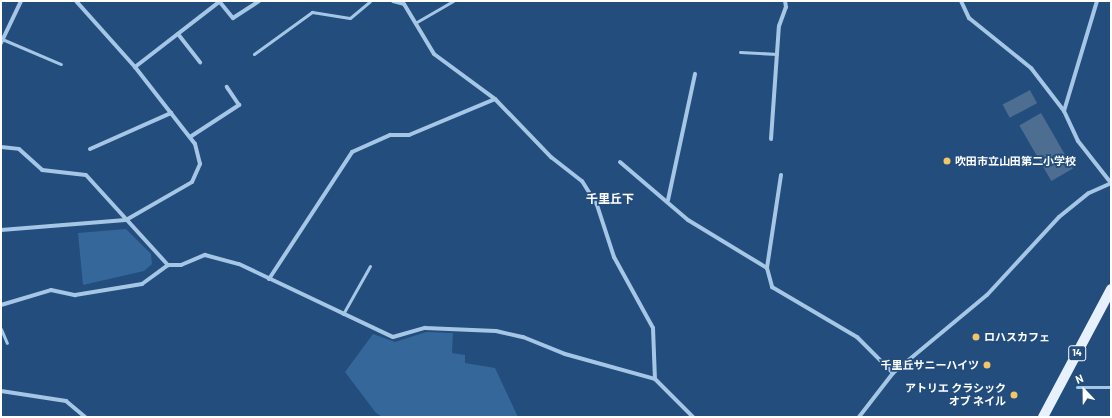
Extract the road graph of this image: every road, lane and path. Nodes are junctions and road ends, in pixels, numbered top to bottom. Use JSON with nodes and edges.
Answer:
{"nodes":[{"id":1,"x":21,"y":1,"type":"edge"},
{"id":2,"x":76,"y":1,"type":"edge"},
{"id":3,"x":259,"y":1,"type":"edge"},
{"id":4,"x":370,"y":1,"type":"edge"},
{"id":5,"x":393,"y":1,"type":"edge"},
{"id":6,"x":452,"y":1,"type":"edge"},
{"id":7,"x":785,"y":1,"type":"edge"},
{"id":8,"x":961,"y":1,"type":"edge"},
{"id":9,"x":1097,"y":1,"type":"edge"},
{"id":10,"x":219,"y":2,"type":"edge"},
{"id":11,"x":415,"y":23,"type":"junction"},
{"id":12,"x":178,"y":34,"type":"junction"},
{"id":13,"x":1,"y":41,"type":"edge"},
{"id":14,"x":740,"y":52,"type":"dead end"},
{"id":15,"x":254,"y":54,"type":"dead end"},
{"id":16,"x":777,"y":54,"type":"junction"},
{"id":17,"x":200,"y":62,"type":"dead end"},
{"id":18,"x":61,"y":64,"type":"dead end"},
{"id":19,"x":135,"y":67,"type":"junction"},
{"id":20,"x":695,"y":74,"type":"dead end"},
{"id":21,"x":227,"y":87,"type":"dead end"},
{"id":22,"x":495,"y":99,"type":"junction"},
{"id":23,"x":1064,"y":111,"type":"junction"},
{"id":24,"x":171,"y":113,"type":"junction"},
{"id":25,"x":190,"y":137,"type":"junction"},
{"id":26,"x":771,"y":139,"type":"dead end"},
{"id":27,"x":1,"y":147,"type":"edge"},
{"id":28,"x":90,"y":149,"type":"dead end"},
{"id":29,"x":620,"y":162,"type":"dead end"},
{"id":30,"x":781,"y":176,"type":"dead end"},
{"id":31,"x":1111,"y":183,"type":"edge"},
{"id":32,"x":668,"y":200,"type":"junction"},
{"id":33,"x":126,"y":220,"type":"junction"},
{"id":34,"x":1,"y":230,"type":"edge"},
{"id":35,"x":168,"y":265,"type":"junction"},
{"id":36,"x":370,"y":266,"type":"dead end"},
{"id":37,"x":768,"y":268,"type":"junction"},
{"id":38,"x":269,"y":279,"type":"junction"},
{"id":39,"x":1111,"y":289,"type":"edge"},
{"id":40,"x":1,"y":305,"type":"edge"},
{"id":41,"x":343,"y":314,"type":"junction"},
{"id":42,"x":1,"y":329,"type":"edge"},
{"id":43,"x":7,"y":343,"type":"dead end"},
{"id":44,"x":893,"y":373,"type":"junction"},
{"id":45,"x":655,"y":379,"type":"junction"},
{"id":46,"x":1077,"y":387,"type":"dead end"},
{"id":47,"x":1111,"y":387,"type":"edge"},
{"id":48,"x":1,"y":390,"type":"edge"},
{"id":49,"x":85,"y":417,"type":"edge"},
{"id":50,"x":693,"y":417,"type":"edge"},
{"id":51,"x":859,"y":417,"type":"edge"},
{"id":52,"x":1043,"y":417,"type":"edge"}],
"edges":[{"from":1,"to":13,"type":"street"},
{"from":2,"to":19,"type":"street"},
{"from":3,"to":10,"type":"street"},
{"from":4,"to":15,"type":"lane"},
{"from":5,"to":11,"type":"street"},
{"from":6,"to":11,"type":"lane"},
{"from":7,"to":16,"type":"street"},
{"from":8,"to":23,"type":"street"},
{"from":9,"to":23,"type":"street"},
{"from":10,"to":12,"type":"street"},
{"from":11,"to":22,"type":"street"},
{"from":12,"to":17,"type":"street"},
{"from":12,"to":19,"type":"street"},
{"from":13,"to":18,"type":"lane"},
{"from":14,"to":16,"type":"lane"},
{"from":16,"to":26,"type":"street"},
{"from":19,"to":24,"type":"street"},
{"from":20,"to":32,"type":"street"},
{"from":21,"to":25,"type":"street"},
{"from":22,"to":38,"type":"street"},
{"from":22,"to":45,"type":"street"},
{"from":23,"to":31,"type":"street"},
{"from":24,"to":25,"type":"street"},
{"from":24,"to":28,"type":"street"},
{"from":25,"to":33,"type":"street"},
{"from":27,"to":33,"type":"street"},
{"from":29,"to":32,"type":"street"},
{"from":30,"to":37,"type":"street"},
{"from":31,"to":44,"type":"street"},
{"from":32,"to":37,"type":"street"},
{"from":33,"to":34,"type":"street"},
{"from":33,"to":35,"type":"street"},
{"from":35,"to":38,"type":"street"},
{"from":35,"to":40,"type":"street"},
{"from":36,"to":41,"type":"lane"},
{"from":37,"to":44,"type":"street"},
{"from":38,"to":41,"type":"street"},
{"from":39,"to":52,"type":"main road","number":"14"},
{"from":41,"to":45,"type":"street"},
{"from":42,"to":43,"type":"lane"},
{"from":44,"to":51,"type":"street"},
{"from":45,"to":50,"type":"street"},
{"from":46,"to":47,"type":"lane"},
{"from":48,"to":49,"type":"street"}]}
